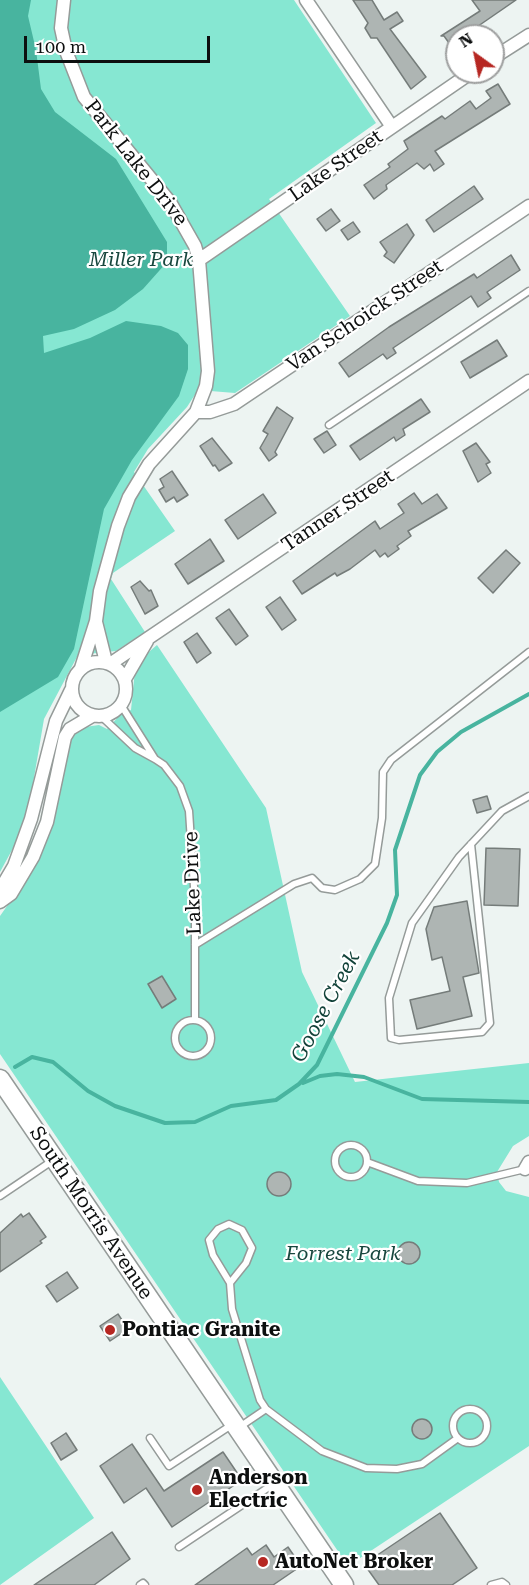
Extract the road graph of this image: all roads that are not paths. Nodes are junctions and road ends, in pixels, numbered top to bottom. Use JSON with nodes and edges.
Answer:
{"nodes":[{"id":1,"x":64,"y":0,"type":"edge"},
{"id":2,"x":306,"y":0,"type":"edge"},
{"id":3,"x":529,"y":35,"type":"edge"},
{"id":4,"x":505,"y":50,"type":"edge"},
{"id":5,"x":455,"y":84,"type":"edge"},
{"id":6,"x":392,"y":127,"type":"junction"},
{"id":7,"x":529,"y":206,"type":"edge"},
{"id":8,"x":200,"y":260,"type":"junction"},
{"id":9,"x":529,"y":291,"type":"edge"},
{"id":10,"x":529,"y":381,"type":"edge"},
{"id":11,"x":196,"y":412,"type":"junction"},
{"id":12,"x":329,"y":425,"type":"dead end"},
{"id":13,"x":96,"y":621,"type":"junction"},
{"id":14,"x":147,"y":641,"type":"junction"},
{"id":15,"x":529,"y":651,"type":"edge"},
{"id":16,"x":108,"y":663,"type":"junction"},
{"id":17,"x":81,"y":668,"type":"junction"},
{"id":18,"x":125,"y":680,"type":"junction"},
{"id":19,"x":71,"y":690,"type":"junction"},
{"id":20,"x":121,"y":705,"type":"junction"},
{"id":21,"x":97,"y":716,"type":"junction"},
{"id":22,"x":155,"y":759,"type":"junction"},
{"id":23,"x":529,"y":796,"type":"edge"},
{"id":24,"x":471,"y":844,"type":"junction"},
{"id":25,"x":0,"y":890,"type":"edge"},
{"id":26,"x":0,"y":902,"type":"edge"},
{"id":27,"x":195,"y":945,"type":"junction"},
{"id":28,"x":195,"y":1020,"type":"junction"},
{"id":29,"x":0,"y":1079,"type":"edge"},
{"id":30,"x":55,"y":1159,"type":"junction"},
{"id":31,"x":367,"y":1162,"type":"junction"},
{"id":32,"x":527,"y":1166,"type":"edge"},
{"id":33,"x":0,"y":1197,"type":"edge"},
{"id":34,"x":230,"y":1283,"type":"junction"},
{"id":35,"x":266,"y":1409,"type":"junction"},
{"id":36,"x":236,"y":1426,"type":"junction"},
{"id":37,"x":150,"y":1438,"type":"dead end"},
{"id":38,"x":458,"y":1438,"type":"junction"},
{"id":39,"x":275,"y":1483,"type":"junction"},
{"id":40,"x":179,"y":1547,"type":"dead end"},
{"id":41,"x":140,"y":1585,"type":"edge"},
{"id":42,"x":145,"y":1585,"type":"edge"},
{"id":43,"x":344,"y":1585,"type":"edge"},
{"id":44,"x":491,"y":1585,"type":"edge"},
{"id":45,"x":506,"y":1585,"type":"edge"}],
"edges":[{"from":1,"to":8,"type":"street","name":"Park Lake Drive"},
{"from":2,"to":6,"type":"street"},
{"from":3,"to":4,"type":"street"},
{"from":5,"to":6,"type":"street","name":"Lake Street"},
{"from":6,"to":8,"type":"street","name":"Lake Street"},
{"from":7,"to":11,"type":"street","name":"Van Schoick Street"},
{"from":8,"to":11,"type":"street","name":"Park Lake Drive"},
{"from":9,"to":12,"type":"lane"},
{"from":10,"to":14,"type":"street","name":"Tanner Street"},
{"from":11,"to":13,"type":"street","name":"Park Lake Drive"},
{"from":13,"to":16,"type":"street","name":"Park Lake Drive"},
{"from":13,"to":17,"type":"street","name":"Park Lake Drive"},
{"from":14,"to":16,"type":"street","name":"Tanner Street"},
{"from":14,"to":18,"type":"street","name":"Tanner Street"},
{"from":15,"to":27,"type":"lane"},
{"from":16,"to":17,"type":"street"},
{"from":16,"to":18,"type":"street"},
{"from":17,"to":19,"type":"street"},
{"from":18,"to":20,"type":"street"},
{"from":19,"to":21,"type":"street"},
{"from":19,"to":25,"type":"street"},
{"from":20,"to":21,"type":"street"},
{"from":20,"to":22,"type":"lane","name":"Lake Drive"},
{"from":21,"to":22,"type":"lane","name":"Lake Drive"},
{"from":21,"to":26,"type":"street"},
{"from":22,"to":27,"type":"lane","name":"Lake Drive"},
{"from":23,"to":24,"type":"lane"},
{"from":24,"to":24,"type":"lane"},
{"from":27,"to":28,"type":"lane","name":"Lake Drive"},
{"from":28,"to":28,"type":"lane"},
{"from":29,"to":30,"type":"main road","name":"South Morris Avenue"},
{"from":30,"to":33,"type":"lane"},
{"from":30,"to":36,"type":"main road","name":"South Morris Avenue"},
{"from":31,"to":31,"type":"lane"},
{"from":31,"to":32,"type":"lane"},
{"from":34,"to":34,"type":"lane"},
{"from":34,"to":35,"type":"lane"},
{"from":35,"to":36,"type":"lane"},
{"from":35,"to":38,"type":"lane"},
{"from":36,"to":37,"type":"lane"},
{"from":36,"to":39,"type":"main road","name":"South Morris Avenue"},
{"from":38,"to":38,"type":"lane"},
{"from":39,"to":40,"type":"lane"},
{"from":39,"to":43,"type":"main road","name":"South Morris Avenue"},
{"from":41,"to":42,"type":"lane"},
{"from":44,"to":45,"type":"lane"}]}
